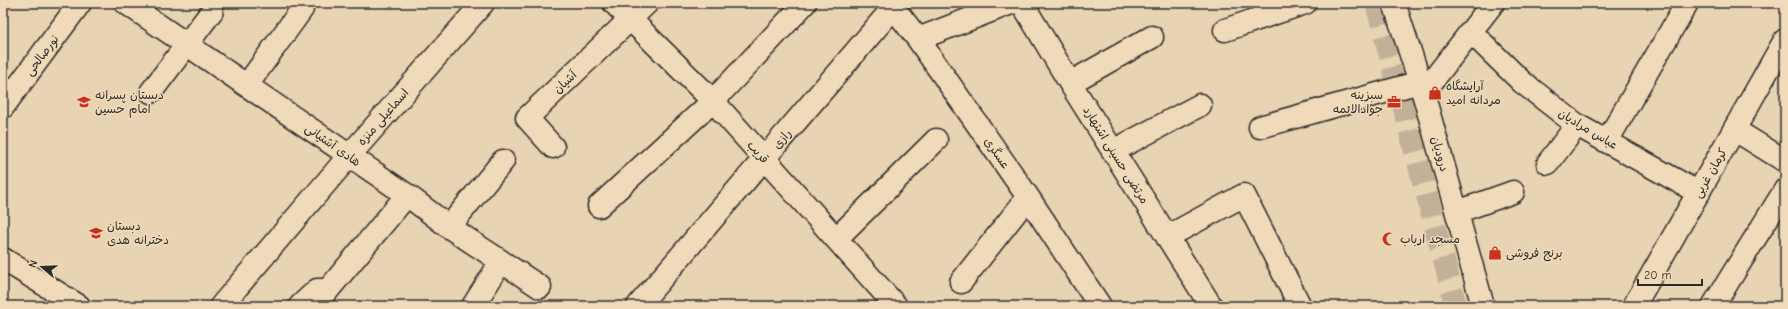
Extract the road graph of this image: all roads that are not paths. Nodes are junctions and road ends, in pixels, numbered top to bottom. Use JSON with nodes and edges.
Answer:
{"nodes":[{"id":1,"x":80,"y":3,"type":"edge"},
{"id":2,"x":126,"y":3,"type":"edge"},
{"id":3,"x":483,"y":3,"type":"edge"},
{"id":4,"x":614,"y":3,"type":"edge"},
{"id":5,"x":648,"y":3,"type":"edge"},
{"id":6,"x":805,"y":3,"type":"edge"},
{"id":7,"x":1011,"y":3,"type":"edge"},
{"id":8,"x":1022,"y":3,"type":"edge"},
{"id":9,"x":1305,"y":3,"type":"edge"},
{"id":10,"x":1394,"y":3,"type":"edge"},
{"id":11,"x":1494,"y":3,"type":"edge"},
{"id":12,"x":1687,"y":3,"type":"edge"},
{"id":13,"x":891,"y":5,"type":"edge"},
{"id":14,"x":302,"y":9,"type":"dead end"},
{"id":15,"x":212,"y":12,"type":"dead end"},
{"id":16,"x":631,"y":20,"type":"junction"},
{"id":17,"x":1225,"y":30,"type":"dead end"},
{"id":18,"x":1471,"y":32,"type":"junction"},
{"id":19,"x":1152,"y":37,"type":"dead end"},
{"id":20,"x":918,"y":39,"type":"junction"},
{"id":21,"x":1785,"y":40,"type":"edge"},
{"id":22,"x":188,"y":44,"type":"junction"},
{"id":23,"x":1070,"y":83,"type":"junction"},
{"id":24,"x":247,"y":85,"type":"junction"},
{"id":25,"x":1422,"y":88,"type":"junction"},
{"id":26,"x":151,"y":92,"type":"dead end"},
{"id":27,"x":713,"y":101,"type":"junction"},
{"id":28,"x":1200,"y":105,"type":"dead end"},
{"id":29,"x":3,"y":107,"type":"edge"},
{"id":30,"x":1578,"y":125,"type":"junction"},
{"id":31,"x":1260,"y":128,"type":"dead end"},
{"id":32,"x":1735,"y":130,"type":"junction"},
{"id":33,"x":936,"y":140,"type":"dead end"},
{"id":34,"x":1607,"y":141,"type":"junction"},
{"id":35,"x":553,"y":147,"type":"dead end"},
{"id":36,"x":1113,"y":151,"type":"junction"},
{"id":37,"x":348,"y":156,"type":"junction"},
{"id":38,"x":764,"y":159,"type":"junction"},
{"id":39,"x":503,"y":161,"type":"dead end"},
{"id":40,"x":1785,"y":161,"type":"edge"},
{"id":41,"x":1548,"y":163,"type":"dead end"},
{"id":42,"x":1785,"y":190,"type":"edge"},
{"id":43,"x":1513,"y":192,"type":"dead end"},
{"id":44,"x":1699,"y":193,"type":"junction"},
{"id":45,"x":407,"y":196,"type":"junction"},
{"id":46,"x":1028,"y":197,"type":"junction"},
{"id":47,"x":599,"y":206,"type":"dead end"},
{"id":48,"x":1457,"y":212,"type":"junction"},
{"id":49,"x":448,"y":227,"type":"junction"},
{"id":50,"x":1167,"y":237,"type":"junction"},
{"id":51,"x":837,"y":238,"type":"junction"},
{"id":52,"x":3,"y":259,"type":"edge"},
{"id":53,"x":501,"y":262,"type":"junction"},
{"id":54,"x":961,"y":282,"type":"dead end"},
{"id":55,"x":540,"y":287,"type":"dead end"},
{"id":56,"x":1716,"y":305,"type":"edge"},
{"id":57,"x":78,"y":306,"type":"edge"},
{"id":58,"x":222,"y":306,"type":"edge"},
{"id":59,"x":300,"y":306,"type":"edge"},
{"id":60,"x":472,"y":306,"type":"edge"},
{"id":61,"x":638,"y":306,"type":"edge"},
{"id":62,"x":896,"y":306,"type":"edge"},
{"id":63,"x":1100,"y":306,"type":"edge"},
{"id":64,"x":1211,"y":306,"type":"edge"},
{"id":65,"x":1300,"y":306,"type":"edge"},
{"id":66,"x":1483,"y":306,"type":"edge"},
{"id":67,"x":1634,"y":306,"type":"edge"}],
"edges":[{"from":1,"to":29,"type":"street","name":"نورصالحی"},
{"from":2,"to":22,"type":"street","name":"هادی آشتیانی"},
{"from":3,"to":37,"type":"street","name":"اسماعیلی منزه"},
{"from":4,"to":16,"type":"street","name":"قریب"},
{"from":5,"to":16,"type":"street"},
{"from":6,"to":27,"type":"street"},
{"from":7,"to":20,"type":"street"},
{"from":8,"to":23,"type":"street","name":"مرتضی حسینی اشتهارد"},
{"from":9,"to":17,"type":"street"},
{"from":10,"to":25,"type":"street","name":"درودیان"},
{"from":11,"to":18,"type":"street"},
{"from":12,"to":34,"type":"street"},
{"from":13,"to":20,"type":"street","name":"عسگری"},
{"from":13,"to":38,"type":"street","name":"رازی"},
{"from":14,"to":24,"type":"street"},
{"from":15,"to":22,"type":"street"},
{"from":16,"to":27,"type":"street","name":"قریب"},
{"from":16,"to":35,"type":"street","name":"آشیان"},
{"from":18,"to":25,"type":"street"},
{"from":18,"to":30,"type":"street","name":"عباس مرادیان"},
{"from":19,"to":23,"type":"street"},
{"from":20,"to":46,"type":"street","name":"عسگری"},
{"from":21,"to":32,"type":"street","name":"کرمان غربی"},
{"from":22,"to":24,"type":"street","name":"هادی آشتیانی"},
{"from":22,"to":26,"type":"street"},
{"from":23,"to":36,"type":"street","name":"مرتضی حسینی اشتهارد"},
{"from":24,"to":37,"type":"street","name":"هادی آشتیانی"},
{"from":25,"to":31,"type":"street"},
{"from":25,"to":48,"type":"street","name":"درودیان"},
{"from":27,"to":38,"type":"street","name":"قریب"},
{"from":27,"to":47,"type":"street"},
{"from":28,"to":36,"type":"street"},
{"from":30,"to":34,"type":"street","name":"عباس مرادیان"},
{"from":30,"to":41,"type":"street"},
{"from":32,"to":40,"type":"street"},
{"from":32,"to":44,"type":"street","name":"کرمان غربی"},
{"from":33,"to":51,"type":"street"},
{"from":34,"to":44,"type":"street","name":"عباس مرادیان"},
{"from":36,"to":50,"type":"street","name":"مرتضی حسینی اشتهارد"},
{"from":37,"to":45,"type":"street","name":"هادی آشتیانی"},
{"from":37,"to":58,"type":"street","name":"اسماعیلی منزه"},
{"from":38,"to":51,"type":"street","name":"قریب"},
{"from":38,"to":61,"type":"street","name":"رازی"},
{"from":39,"to":49,"type":"street"},
{"from":42,"to":56,"type":"street"},
{"from":43,"to":48,"type":"street"},
{"from":44,"to":67,"type":"street","name":"کرمان غربی"},
{"from":45,"to":49,"type":"street","name":"هادی آشتیانی"},
{"from":45,"to":59,"type":"street"},
{"from":46,"to":54,"type":"street"},
{"from":46,"to":63,"type":"street","name":"عسگری"},
{"from":48,"to":66,"type":"street","name":"درودیان"},
{"from":49,"to":53,"type":"street","name":"هادی آشتیانی"},
{"from":50,"to":64,"type":"street","name":"مرتضی حسینی اشتهارد"},
{"from":50,"to":65,"type":"street"},
{"from":51,"to":62,"type":"street","name":"قریب"},
{"from":52,"to":57,"type":"street"},
{"from":53,"to":55,"type":"street","name":"هادی آشتیانی"},
{"from":53,"to":60,"type":"street"}]}
